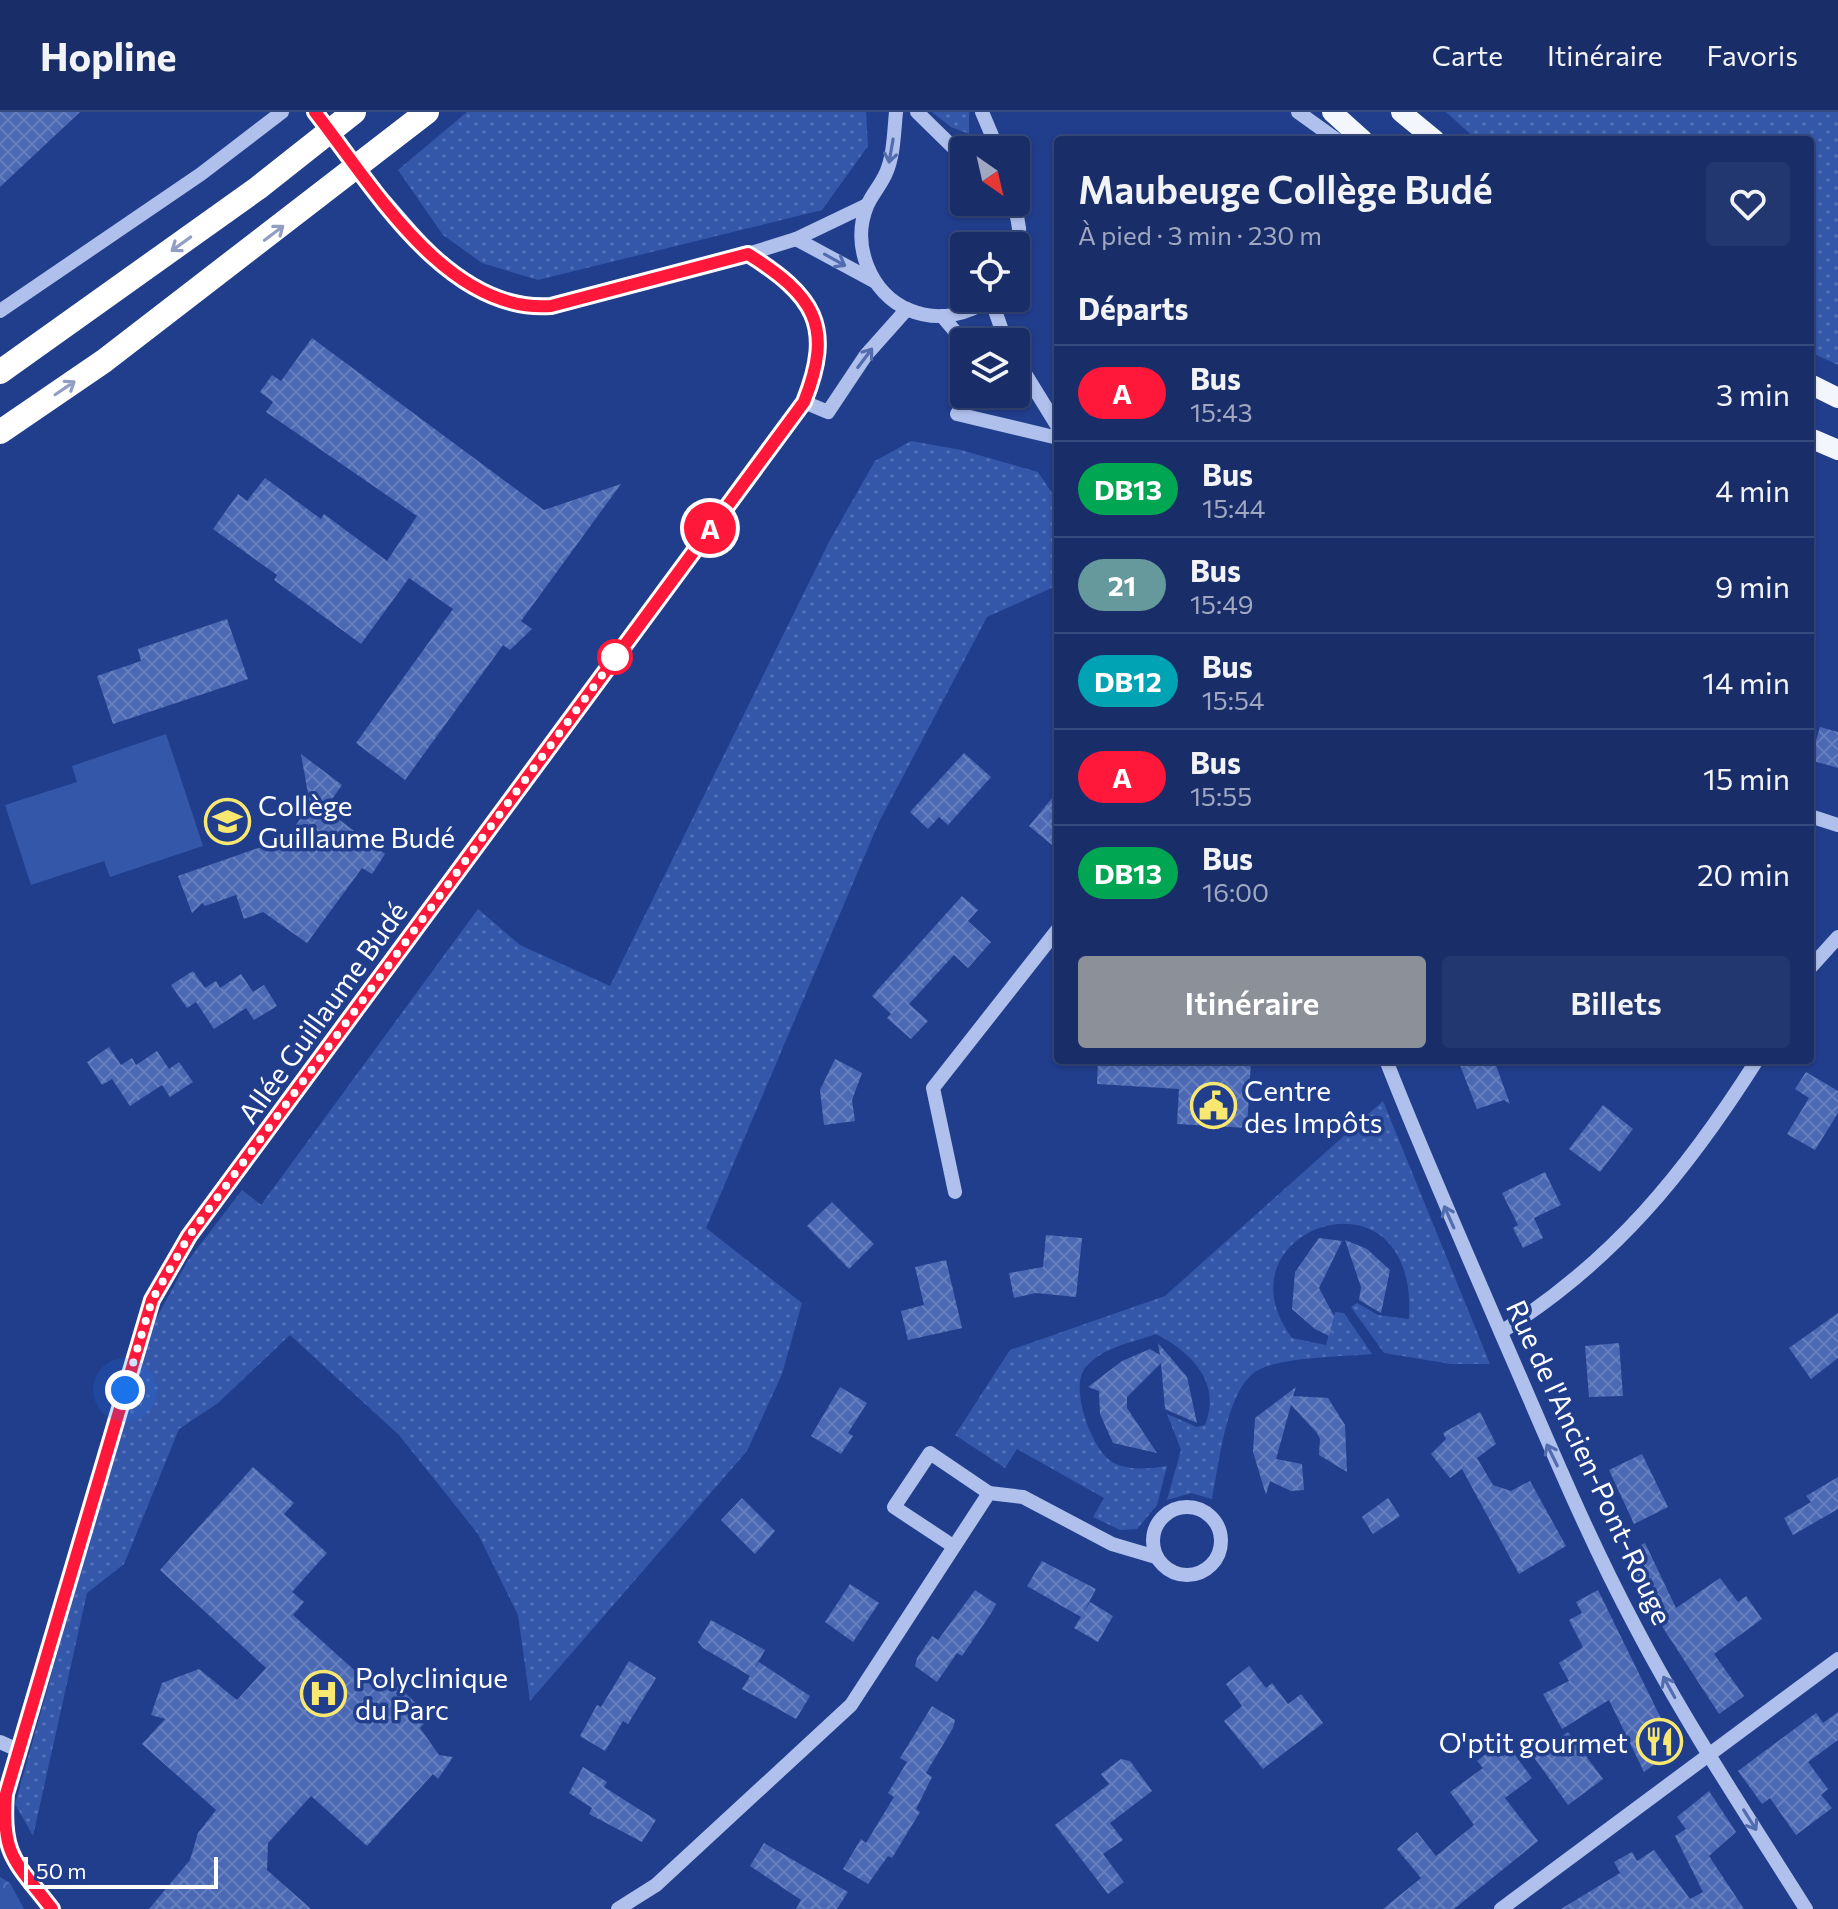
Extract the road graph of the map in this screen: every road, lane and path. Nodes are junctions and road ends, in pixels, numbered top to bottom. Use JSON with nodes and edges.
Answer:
{"nodes":[{"id":1,"x":282,"y":112,"type":"edge"},
{"id":2,"x":354,"y":112,"type":"edge"},
{"id":3,"x":427,"y":112,"type":"edge"},
{"id":4,"x":896,"y":112,"type":"edge"},
{"id":5,"x":917,"y":112,"type":"edge"},
{"id":6,"x":982,"y":112,"type":"edge"},
{"id":7,"x":1298,"y":112,"type":"edge"},
{"id":8,"x":1332,"y":112,"type":"edge"},
{"id":9,"x":1401,"y":112,"type":"edge"},
{"id":10,"x":992,"y":136,"type":"edge"},
{"id":11,"x":1331,"y":136,"type":"edge"},
{"id":12,"x":1359,"y":136,"type":"edge"},
{"id":13,"x":1430,"y":136,"type":"edge"},
{"id":14,"x":950,"y":144,"type":"edge"},
{"id":15,"x":385,"y":201,"type":"tunnel mouth"},
{"id":16,"x":867,"y":205,"type":"junction"},
{"id":17,"x":796,"y":239,"type":"junction"},
{"id":18,"x":748,"y":254,"type":"junction"},
{"id":19,"x":874,"y":281,"type":"junction"},
{"id":20,"x":907,"y":309,"type":"junction"},
{"id":21,"x":0,"y":311,"type":"edge"},
{"id":22,"x":963,"y":312,"type":"edge"},
{"id":23,"x":942,"y":316,"type":"junction"},
{"id":24,"x":952,"y":328,"type":"edge"},
{"id":25,"x":0,"y":372,"type":"edge"},
{"id":26,"x":1030,"y":382,"type":"edge"},
{"id":27,"x":1814,"y":386,"type":"edge"},
{"id":28,"x":1838,"y":398,"type":"edge"},
{"id":29,"x":804,"y":402,"type":"junction"},
{"id":30,"x":961,"y":408,"type":"edge"},
{"id":31,"x":1054,"y":421,"type":"edge"},
{"id":32,"x":0,"y":432,"type":"edge"},
{"id":33,"x":1054,"y":437,"type":"edge"},
{"id":34,"x":1814,"y":440,"type":"edge"},
{"id":35,"x":1838,"y":450,"type":"edge"},
{"id":36,"x":1814,"y":817,"type":"edge"},
{"id":37,"x":1838,"y":825,"type":"edge"},
{"id":38,"x":1054,"y":934,"type":"edge"},
{"id":39,"x":1838,"y":937,"type":"edge"},
{"id":40,"x":1814,"y":964,"type":"edge"},
{"id":41,"x":1388,"y":1064,"type":"edge"},
{"id":42,"x":1754,"y":1064,"type":"edge"},
{"id":43,"x":955,"y":1192,"type":"dead end"},
{"id":44,"x":1501,"y":1332,"type":"junction"},
{"id":45,"x":989,"y":1493,"type":"junction"},
{"id":46,"x":953,"y":1546,"type":"junction"},
{"id":47,"x":1156,"y":1557,"type":"junction"},
{"id":48,"x":1838,"y":1659,"type":"edge"},
{"id":49,"x":0,"y":1742,"type":"edge"},
{"id":50,"x":18,"y":1750,"type":"junction"},
{"id":51,"x":1710,"y":1754,"type":"junction"},
{"id":52,"x":3,"y":1792,"type":"edge"},
{"id":53,"x":52,"y":1909,"type":"edge"},
{"id":54,"x":618,"y":1909,"type":"edge"},
{"id":55,"x":1501,"y":1909,"type":"edge"},
{"id":56,"x":1806,"y":1909,"type":"edge"}],
"edges":[{"from":1,"to":21,"type":"street"},
{"from":2,"to":25,"type":"highway","one_way":true},
{"from":32,"to":3,"type":"highway","one_way":true},
{"from":4,"to":16,"type":"street","one_way":true},
{"from":5,"to":14,"type":"street"},
{"from":6,"to":10,"type":"street"},
{"from":7,"to":11,"type":"street"},
{"from":8,"to":12,"type":"main road"},
{"from":9,"to":13,"type":"main road"},
{"from":15,"to":18,"type":"street"},
{"from":16,"to":17,"type":"street"},
{"from":16,"to":19,"type":"street"},
{"from":17,"to":18,"type":"street"},
{"from":17,"to":19,"type":"street","one_way":true},
{"from":18,"to":29,"type":"street","name":"Allée Guillaume Budé"},
{"from":19,"to":20,"type":"street"},
{"from":20,"to":23,"type":"street"},
{"from":29,"to":20,"type":"street","one_way":true},
{"from":22,"to":23,"type":"street"},
{"from":23,"to":24,"type":"street"},
{"from":26,"to":31,"type":"street"},
{"from":27,"to":28,"type":"main road"},
{"from":29,"to":50,"type":"street","name":"Allée Guillaume Budé"},
{"from":30,"to":33,"type":"street"},
{"from":34,"to":35,"type":"main road"},
{"from":36,"to":37,"type":"street"},
{"from":38,"to":43,"type":"street"},
{"from":39,"to":40,"type":"street"},
{"from":44,"to":41,"type":"street","name":"Rue de l'Ancien-Pont-Rouge","one_way":true},
{"from":42,"to":44,"type":"street"},
{"from":51,"to":44,"type":"street","name":"Rue de l'Ancien-Pont-Rouge","one_way":true},
{"from":45,"to":46,"type":"street"},
{"from":45,"to":46,"type":"street"},
{"from":45,"to":47,"type":"street"},
{"from":46,"to":54,"type":"street"},
{"from":47,"to":47,"type":"street"},
{"from":48,"to":51,"type":"street"},
{"from":49,"to":50,"type":"street"},
{"from":50,"to":52,"type":"street","name":"Allée Guillaume Budé"},
{"from":51,"to":55,"type":"street"},
{"from":51,"to":56,"type":"street","name":"Rue de l'Ancien-Pont-Rouge","one_way":true},
{"from":52,"to":53,"type":"street","name":"Allée Guillaume Budé"}]}
